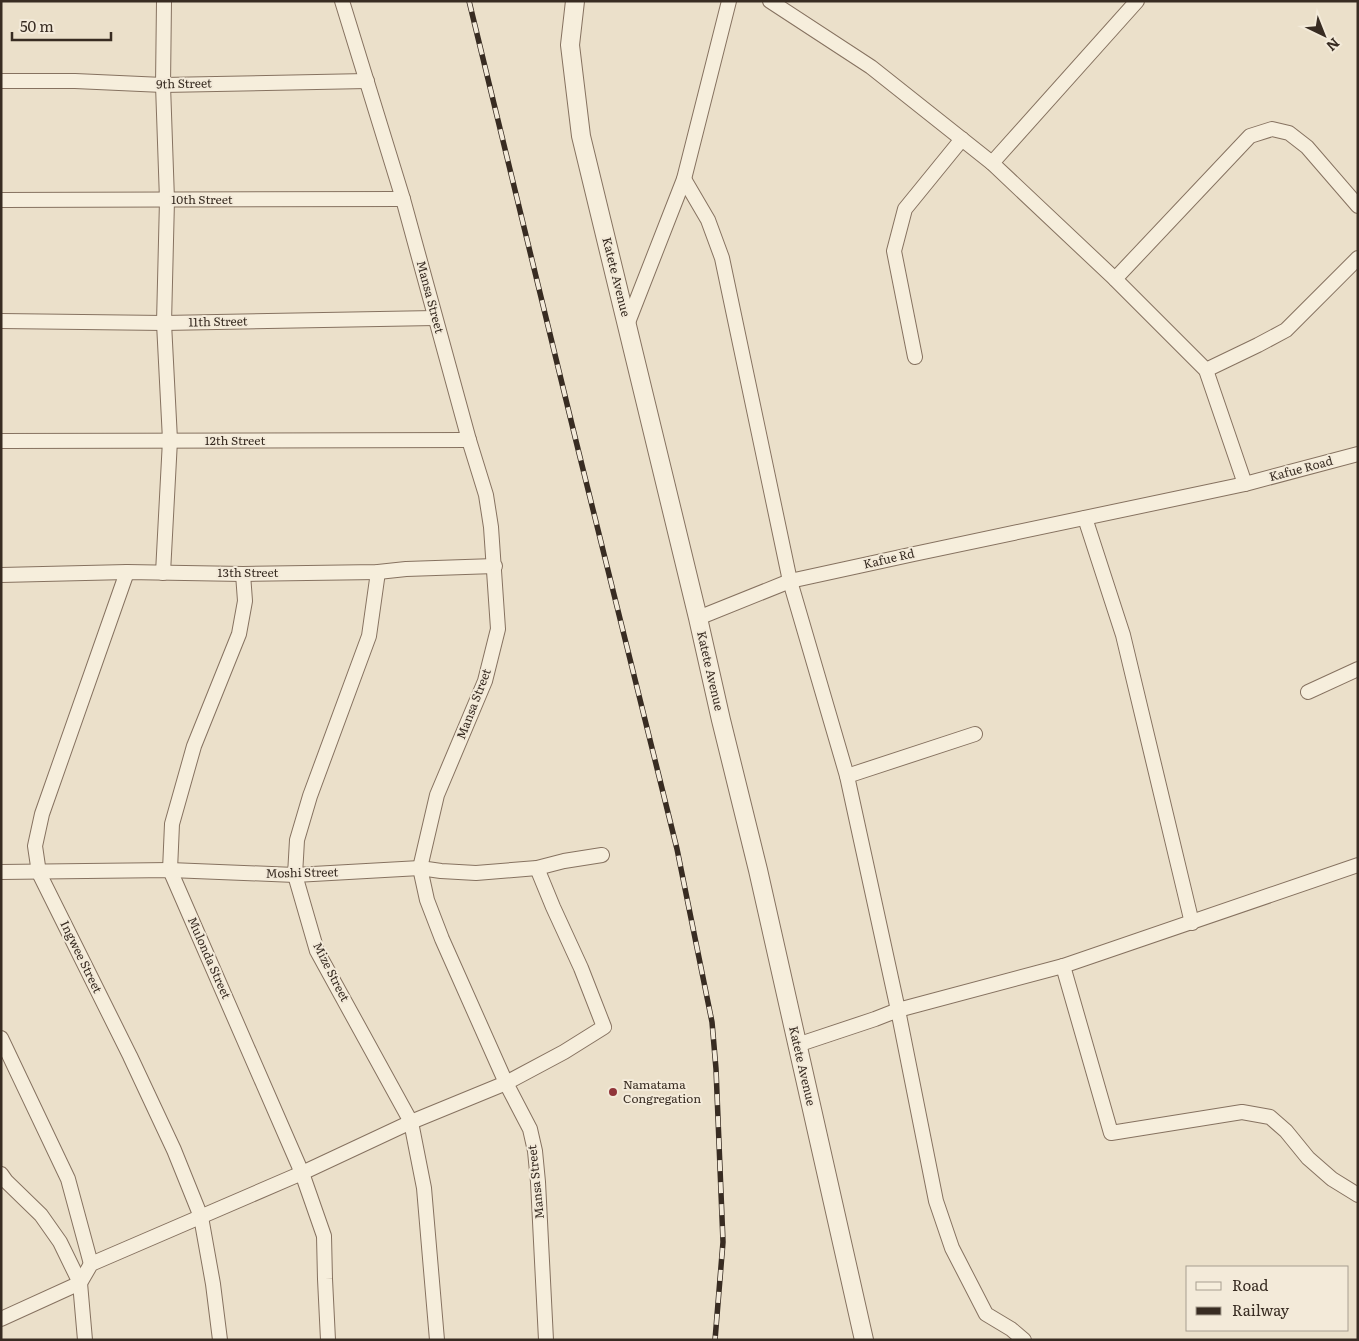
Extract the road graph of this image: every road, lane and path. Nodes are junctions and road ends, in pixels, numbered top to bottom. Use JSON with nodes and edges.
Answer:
{"nodes":[{"id":1,"x":164,"y":1,"type":"edge"},
{"id":2,"x":342,"y":1,"type":"edge"},
{"id":3,"x":575,"y":1,"type":"edge"},
{"id":4,"x":729,"y":1,"type":"edge"},
{"id":5,"x":770,"y":1,"type":"edge"},
{"id":6,"x":1137,"y":1,"type":"edge"},
{"id":7,"x":366,"y":80,"type":"junction"},
{"id":8,"x":1,"y":81,"type":"edge"},
{"id":9,"x":163,"y":86,"type":"junction"},
{"id":10,"x":962,"y":139,"type":"junction"},
{"id":11,"x":992,"y":163,"type":"junction"},
{"id":12,"x":684,"y":179,"type":"junction"},
{"id":13,"x":403,"y":199,"type":"junction"},
{"id":14,"x":1,"y":200,"type":"edge"},
{"id":15,"x":167,"y":200,"type":"junction"},
{"id":16,"x":1358,"y":206,"type":"edge"},
{"id":17,"x":1358,"y":258,"type":"edge"},
{"id":18,"x":1115,"y":279,"type":"junction"},
{"id":19,"x":435,"y":318,"type":"junction"},
{"id":20,"x":1,"y":321,"type":"edge"},
{"id":21,"x":164,"y":323,"type":"junction"},
{"id":22,"x":628,"y":325,"type":"junction"},
{"id":23,"x":915,"y":357,"type":"dead end"},
{"id":24,"x":1206,"y":370,"type":"junction"},
{"id":25,"x":170,"y":440,"type":"junction"},
{"id":26,"x":469,"y":440,"type":"junction"},
{"id":27,"x":1,"y":441,"type":"edge"},
{"id":28,"x":1358,"y":454,"type":"edge"},
{"id":29,"x":1245,"y":484,"type":"junction"},
{"id":30,"x":1085,"y":518,"type":"junction"},
{"id":31,"x":495,"y":566,"type":"junction"},
{"id":32,"x":126,"y":572,"type":"junction"},
{"id":33,"x":378,"y":572,"type":"junction"},
{"id":34,"x":163,"y":573,"type":"junction"},
{"id":35,"x":242,"y":574,"type":"junction"},
{"id":36,"x":1,"y":575,"type":"edge"},
{"id":37,"x":790,"y":581,"type":"junction"},
{"id":38,"x":698,"y":618,"type":"junction"},
{"id":39,"x":1358,"y":669,"type":"edge"},
{"id":40,"x":1308,"y":692,"type":"dead end"},
{"id":41,"x":975,"y":734,"type":"dead end"},
{"id":42,"x":847,"y":776,"type":"junction"},
{"id":43,"x":602,"y":855,"type":"dead end"},
{"id":44,"x":1358,"y":865,"type":"edge"},
{"id":45,"x":420,"y":868,"type":"junction"},
{"id":46,"x":537,"y":868,"type":"junction"},
{"id":47,"x":170,"y":870,"type":"junction"},
{"id":48,"x":1,"y":872,"type":"edge"},
{"id":49,"x":40,"y":873,"type":"junction"},
{"id":50,"x":295,"y":874,"type":"junction"},
{"id":51,"x":1192,"y":923,"type":"junction"},
{"id":52,"x":1063,"y":966,"type":"junction"},
{"id":53,"x":898,"y":1010,"type":"junction"},
{"id":54,"x":1,"y":1038,"type":"edge"},
{"id":55,"x":797,"y":1045,"type":"junction"},
{"id":56,"x":506,"y":1083,"type":"junction"},
{"id":57,"x":411,"y":1122,"type":"junction"},
{"id":58,"x":302,"y":1173,"type":"junction"},
{"id":59,"x":1,"y":1174,"type":"edge"},
{"id":60,"x":1358,"y":1194,"type":"edge"},
{"id":61,"x":202,"y":1217,"type":"junction"},
{"id":62,"x":91,"y":1264,"type":"junction"},
{"id":63,"x":80,"y":1284,"type":"junction"},
{"id":64,"x":1,"y":1319,"type":"edge"},
{"id":65,"x":85,"y":1340,"type":"edge"},
{"id":66,"x":220,"y":1340,"type":"edge"},
{"id":67,"x":328,"y":1340,"type":"edge"},
{"id":68,"x":437,"y":1340,"type":"edge"},
{"id":69,"x":546,"y":1340,"type":"edge"},
{"id":70,"x":864,"y":1340,"type":"edge"},
{"id":71,"x":1024,"y":1340,"type":"edge"}],
"edges":[{"from":1,"to":9,"type":"street"},
{"from":2,"to":7,"type":"street","name":"Mansa Street"},
{"from":3,"to":22,"type":"street","name":"Katete Avenue"},
{"from":4,"to":12,"type":"street"},
{"from":5,"to":10,"type":"street"},
{"from":6,"to":11,"type":"street"},
{"from":7,"to":9,"type":"street","name":"9th Street"},
{"from":7,"to":13,"type":"street","name":"Mansa Street"},
{"from":8,"to":9,"type":"street","name":"9th Street"},
{"from":9,"to":15,"type":"street"},
{"from":10,"to":11,"type":"street"},
{"from":10,"to":23,"type":"street"},
{"from":11,"to":18,"type":"street"},
{"from":12,"to":22,"type":"street"},
{"from":12,"to":37,"type":"street"},
{"from":13,"to":15,"type":"street","name":"10th Street"},
{"from":13,"to":19,"type":"street","name":"Mansa Street"},
{"from":14,"to":15,"type":"street","name":"10th Street"},
{"from":15,"to":21,"type":"street"},
{"from":16,"to":18,"type":"street"},
{"from":17,"to":24,"type":"street"},
{"from":18,"to":24,"type":"street"},
{"from":19,"to":21,"type":"street","name":"11th Street"},
{"from":19,"to":26,"type":"street","name":"Mansa Street"},
{"from":20,"to":21,"type":"street","name":"11th Street"},
{"from":21,"to":25,"type":"street"},
{"from":22,"to":38,"type":"street","name":"Katete Avenue"},
{"from":24,"to":29,"type":"street"},
{"from":25,"to":26,"type":"street","name":"12th Street"},
{"from":25,"to":27,"type":"street","name":"12th Street"},
{"from":25,"to":34,"type":"street"},
{"from":26,"to":31,"type":"street","name":"Mansa Street"},
{"from":28,"to":29,"type":"street","name":"Kafue Road"},
{"from":29,"to":30,"type":"street","name":"Kafue Road"},
{"from":30,"to":37,"type":"street","name":"Kafue Rd"},
{"from":30,"to":51,"type":"street"},
{"from":31,"to":33,"type":"street","name":"13th Street"},
{"from":31,"to":45,"type":"street","name":"Mansa Street"},
{"from":32,"to":34,"type":"street","name":"13th Street"},
{"from":32,"to":36,"type":"street","name":"13th Street"},
{"from":32,"to":49,"type":"street","name":"Ingwee Street"},
{"from":33,"to":35,"type":"street","name":"13th Street"},
{"from":33,"to":50,"type":"street","name":"Mize Street"},
{"from":34,"to":35,"type":"street","name":"13th Street"},
{"from":35,"to":47,"type":"street","name":"Mulonda Street"},
{"from":37,"to":38,"type":"street","name":"Kafue Rd"},
{"from":37,"to":42,"type":"street"},
{"from":38,"to":55,"type":"street","name":"Katete Avenue"},
{"from":39,"to":40,"type":"street"},
{"from":41,"to":42,"type":"street"},
{"from":42,"to":53,"type":"street"},
{"from":43,"to":46,"type":"street","name":"Moshi Street"},
{"from":44,"to":51,"type":"street"},
{"from":45,"to":46,"type":"street","name":"Moshi Street"},
{"from":45,"to":50,"type":"street","name":"Moshi Street"},
{"from":45,"to":56,"type":"street","name":"Mansa Street"},
{"from":46,"to":56,"type":"street"},
{"from":47,"to":49,"type":"street","name":"Moshi Street"},
{"from":47,"to":50,"type":"street","name":"Moshi Street"},
{"from":47,"to":58,"type":"street","name":"Mulonda Street"},
{"from":48,"to":49,"type":"street","name":"Moshi Street"},
{"from":49,"to":61,"type":"street","name":"Ingwee Street"},
{"from":50,"to":57,"type":"street","name":"Mize Street"},
{"from":51,"to":52,"type":"street"},
{"from":52,"to":53,"type":"street"},
{"from":52,"to":60,"type":"street"},
{"from":53,"to":55,"type":"street"},
{"from":53,"to":71,"type":"street"},
{"from":54,"to":62,"type":"street"},
{"from":55,"to":70,"type":"street","name":"Katete Avenue"},
{"from":56,"to":57,"type":"street"},
{"from":56,"to":69,"type":"street","name":"Mansa Street"},
{"from":57,"to":58,"type":"street"},
{"from":57,"to":68,"type":"street","name":"Mize Street"},
{"from":58,"to":61,"type":"street"},
{"from":58,"to":67,"type":"street","name":"Mulonda Street"},
{"from":59,"to":63,"type":"street"},
{"from":61,"to":62,"type":"street"},
{"from":61,"to":66,"type":"street","name":"Ingwee Street"},
{"from":62,"to":63,"type":"street"},
{"from":63,"to":64,"type":"street"},
{"from":63,"to":65,"type":"street"}]}
